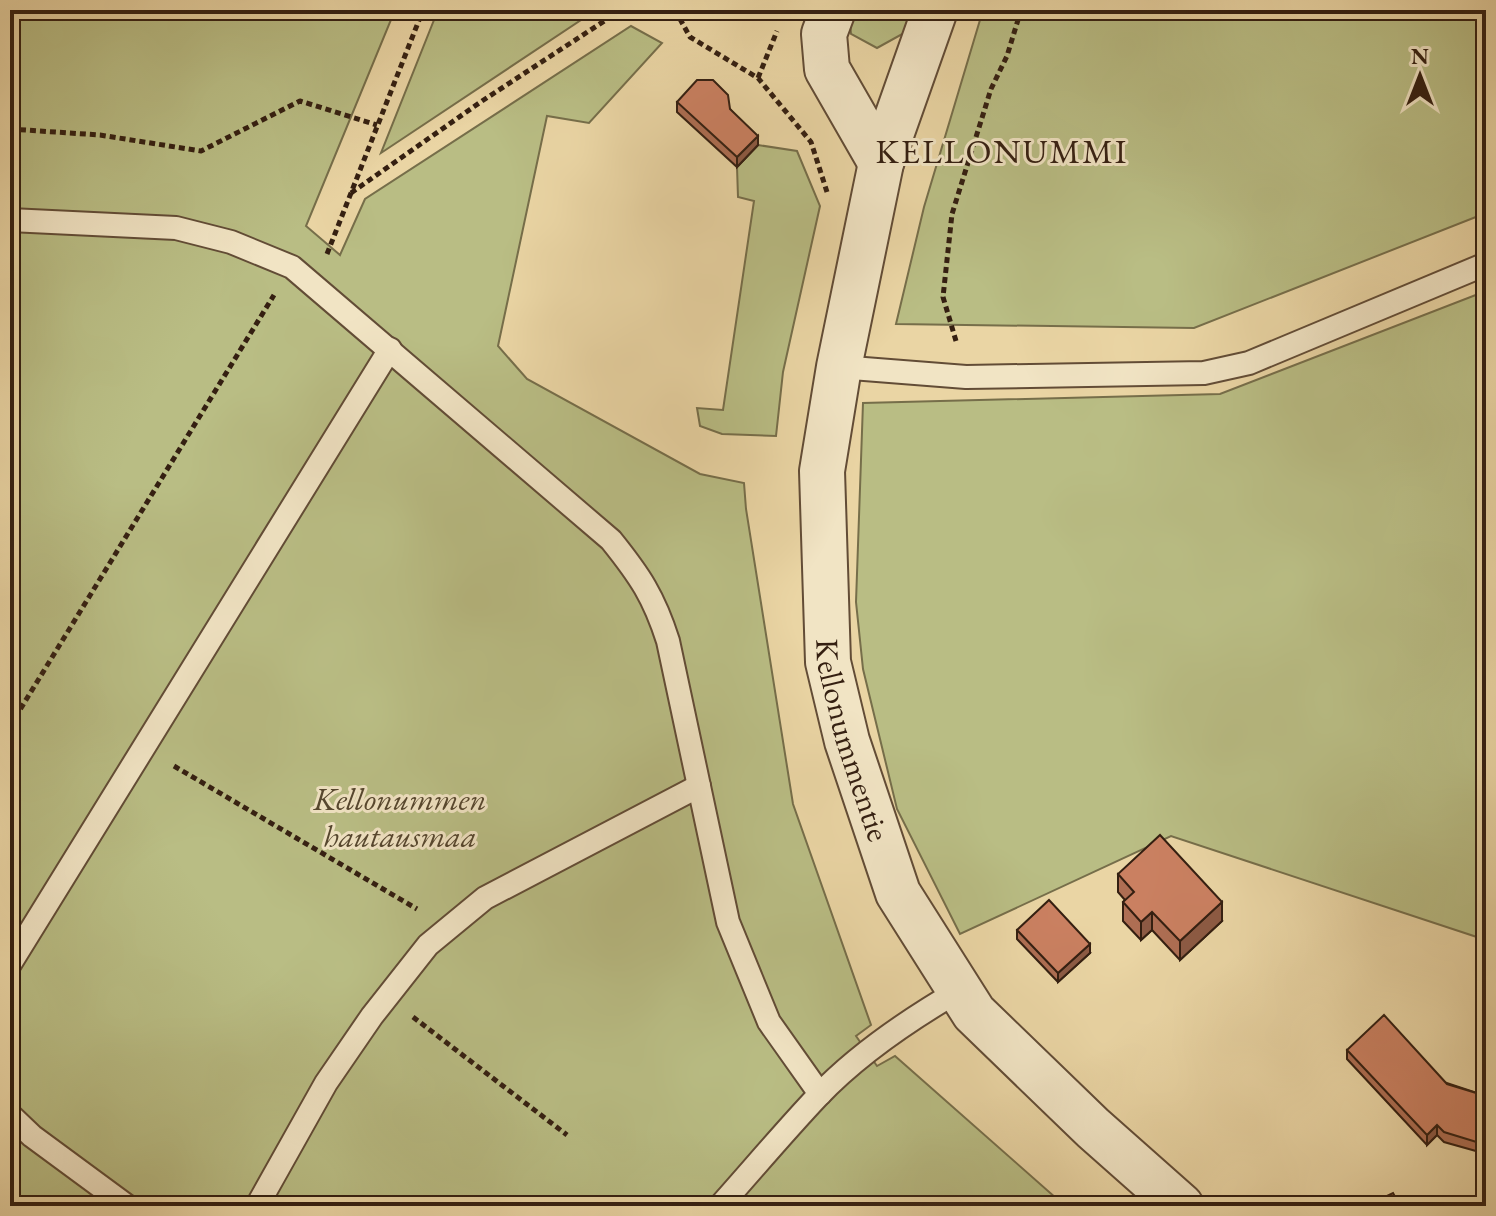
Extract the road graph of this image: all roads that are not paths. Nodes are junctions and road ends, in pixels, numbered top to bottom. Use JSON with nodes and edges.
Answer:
{"nodes":[{"id":1,"x":833,"y":10,"type":"edge"},
{"id":2,"x":935,"y":10,"type":"edge"},
{"id":3,"x":881,"y":163,"type":"junction"},
{"id":4,"x":10,"y":220,"type":"edge"},
{"id":5,"x":1486,"y":264,"type":"edge"},
{"id":6,"x":390,"y":349,"type":"junction"},
{"id":7,"x":839,"y":367,"type":"junction"},
{"id":8,"x":699,"y":786,"type":"junction"},
{"id":9,"x":10,"y":964,"type":"edge"},
{"id":10,"x":960,"y":990,"type":"junction"},
{"id":11,"x":820,"y":1094,"type":"junction"},
{"id":12,"x":10,"y":1115,"type":"edge"},
{"id":13,"x":127,"y":1206,"type":"edge"},
{"id":14,"x":257,"y":1206,"type":"edge"},
{"id":15,"x":720,"y":1206,"type":"edge"},
{"id":16,"x":1181,"y":1206,"type":"edge"}],
"edges":[{"from":1,"to":3,"type":"street"},
{"from":2,"to":3,"type":"street","name":"Kellonummentie"},
{"from":3,"to":7,"type":"street","name":"Kellonummentie"},
{"from":4,"to":6,"type":"lane"},
{"from":5,"to":7,"type":"lane"},
{"from":6,"to":8,"type":"lane"},
{"from":6,"to":9,"type":"lane"},
{"from":7,"to":10,"type":"street","name":"Kellonummentie"},
{"from":8,"to":11,"type":"lane"},
{"from":8,"to":14,"type":"lane"},
{"from":10,"to":11,"type":"lane"},
{"from":10,"to":16,"type":"street","name":"Kellonummentie"},
{"from":11,"to":15,"type":"lane"},
{"from":12,"to":13,"type":"lane"}]}
